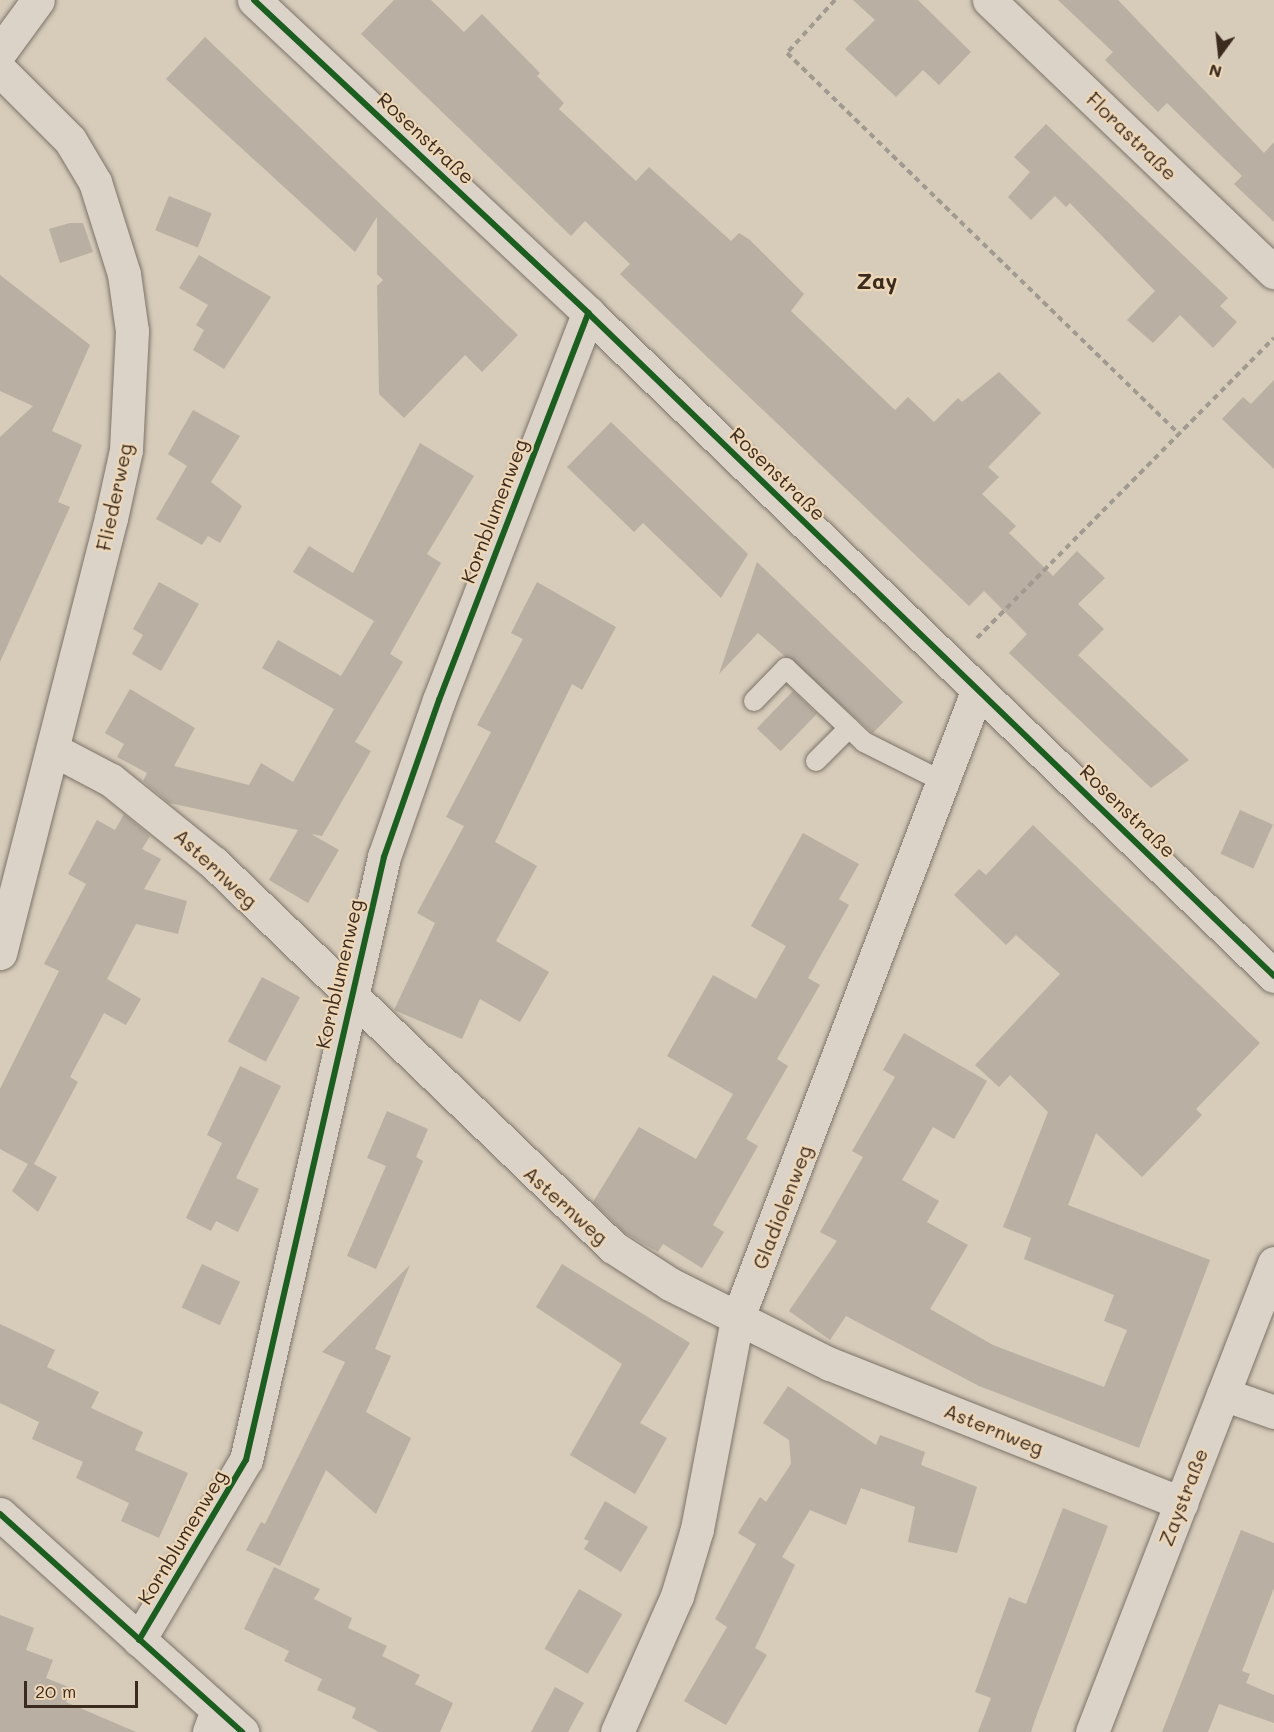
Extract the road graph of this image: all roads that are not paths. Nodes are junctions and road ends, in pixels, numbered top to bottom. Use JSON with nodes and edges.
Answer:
{"nodes":[{"id":1,"x":38,"y":0,"type":"edge"},
{"id":2,"x":254,"y":0,"type":"edge"},
{"id":3,"x":989,"y":0,"type":"edge"},
{"id":4,"x":0,"y":52,"type":"edge"},
{"id":5,"x":0,"y":70,"type":"edge"},
{"id":6,"x":1274,"y":272,"type":"edge"},
{"id":7,"x":588,"y":313,"type":"junction"},
{"id":8,"x":978,"y":689,"type":"junction"},
{"id":9,"x":754,"y":701,"type":"dead end"},
{"id":10,"x":849,"y":728,"type":"junction"},
{"id":11,"x":54,"y":750,"type":"junction"},
{"id":12,"x":816,"y":761,"type":"dead end"},
{"id":13,"x":944,"y":782,"type":"junction"},
{"id":14,"x":0,"y":953,"type":"edge"},
{"id":15,"x":1274,"y":976,"type":"edge"},
{"id":16,"x":349,"y":997,"type":"junction"},
{"id":17,"x":1274,"y":1263,"type":"edge"},
{"id":18,"x":737,"y":1320,"type":"junction"},
{"id":19,"x":1223,"y":1394,"type":"junction"},
{"id":20,"x":1274,"y":1412,"type":"edge"},
{"id":21,"x":1181,"y":1503,"type":"junction"},
{"id":22,"x":0,"y":1514,"type":"edge"},
{"id":23,"x":139,"y":1640,"type":"junction"},
{"id":24,"x":213,"y":1721,"type":"edge"},
{"id":25,"x":242,"y":1732,"type":"edge"},
{"id":26,"x":617,"y":1732,"type":"edge"},
{"id":27,"x":1092,"y":1732,"type":"edge"}],
"edges":[{"from":1,"to":4,"type":"street"},
{"from":2,"to":7,"type":"street","name":"Rosenstraße"},
{"from":3,"to":6,"type":"street","name":"Florastraße"},
{"from":5,"to":11,"type":"street","name":"Fliederweg"},
{"from":7,"to":8,"type":"street","name":"Rosenstraße"},
{"from":7,"to":16,"type":"street","name":"Kornblumenweg"},
{"from":8,"to":13,"type":"street","name":"Gladiolenweg"},
{"from":8,"to":15,"type":"street","name":"Rosenstraße"},
{"from":9,"to":10,"type":"lane"},
{"from":10,"to":12,"type":"lane"},
{"from":10,"to":13,"type":"lane"},
{"from":11,"to":14,"type":"street","name":"Fliederweg"},
{"from":11,"to":16,"type":"street","name":"Asternweg"},
{"from":13,"to":18,"type":"street","name":"Gladiolenweg"},
{"from":16,"to":18,"type":"street","name":"Asternweg"},
{"from":16,"to":23,"type":"street","name":"Kornblumenweg"},
{"from":17,"to":19,"type":"street","name":"Zaystraße"},
{"from":18,"to":21,"type":"street","name":"Asternweg"},
{"from":18,"to":26,"type":"street","name":"Gladiolenweg"},
{"from":19,"to":20,"type":"street"},
{"from":19,"to":21,"type":"street","name":"Zaystraße"},
{"from":21,"to":27,"type":"street","name":"Zaystraße"},
{"from":22,"to":23,"type":"street"},
{"from":23,"to":24,"type":"street"},
{"from":24,"to":25,"type":"street"}]}
